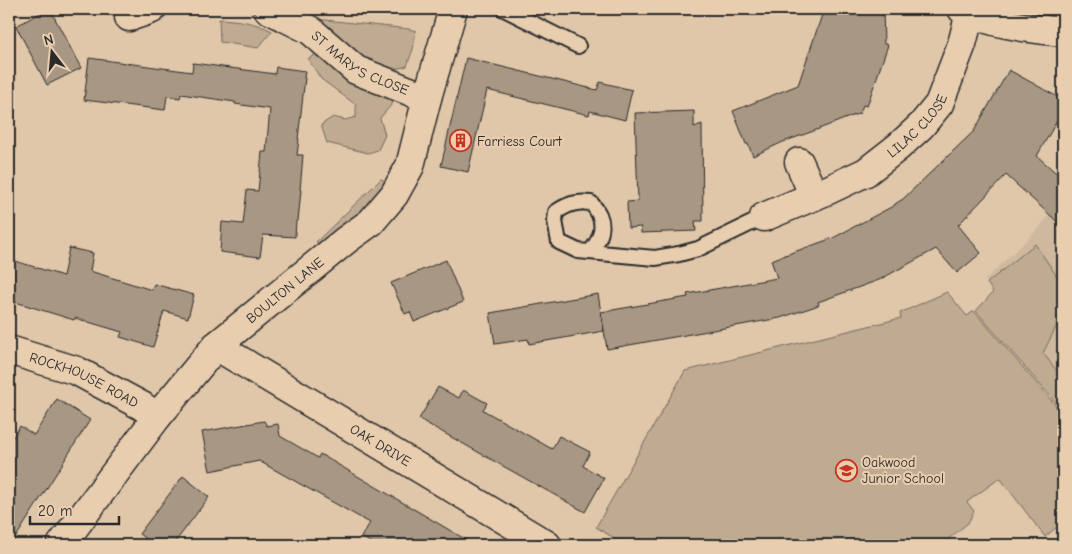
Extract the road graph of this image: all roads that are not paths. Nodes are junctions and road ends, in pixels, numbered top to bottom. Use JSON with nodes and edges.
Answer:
{"nodes":[{"id":1,"x":268,"y":9,"type":"edge"},
{"id":2,"x":453,"y":9,"type":"edge"},
{"id":3,"x":504,"y":9,"type":"edge"},
{"id":4,"x":966,"y":11,"type":"edge"},
{"id":5,"x":1063,"y":32,"type":"edge"},
{"id":6,"x":578,"y":46,"type":"dead end"},
{"id":7,"x":427,"y":98,"type":"junction"},
{"id":8,"x":799,"y":162,"type":"dead end"},
{"id":9,"x":814,"y":196,"type":"junction"},
{"id":10,"x":764,"y":217,"type":"joint"},
{"id":11,"x":591,"y":251,"type":"dead end"},
{"id":12,"x":216,"y":346,"type":"junction"},
{"id":13,"x":9,"y":350,"type":"edge"},
{"id":14,"x":157,"y":417,"type":"junction"},
{"id":15,"x":62,"y":545,"type":"edge"},
{"id":16,"x":547,"y":545,"type":"edge"}],
"edges":[{"from":1,"to":7,"type":"street","name":"ST MARY'S CLOSE"},
{"from":2,"to":7,"type":"street","name":"BOULTON LANE"},
{"from":3,"to":6,"type":"lane"},
{"from":4,"to":5,"type":"street"},
{"from":4,"to":9,"type":"street","name":"LILAC CLOSE"},
{"from":7,"to":12,"type":"street","name":"BOULTON LANE"},
{"from":8,"to":9,"type":"street"},
{"from":9,"to":10,"type":"street","name":"LILAC CLOSE"},
{"from":10,"to":11,"type":"lane"},
{"from":12,"to":14,"type":"street","name":"BOULTON LANE"},
{"from":12,"to":16,"type":"street","name":"OAK DRIVE"},
{"from":13,"to":14,"type":"street","name":"ROCKHOUSE ROAD"},
{"from":14,"to":15,"type":"street","name":"BOULTON LANE"}]}
